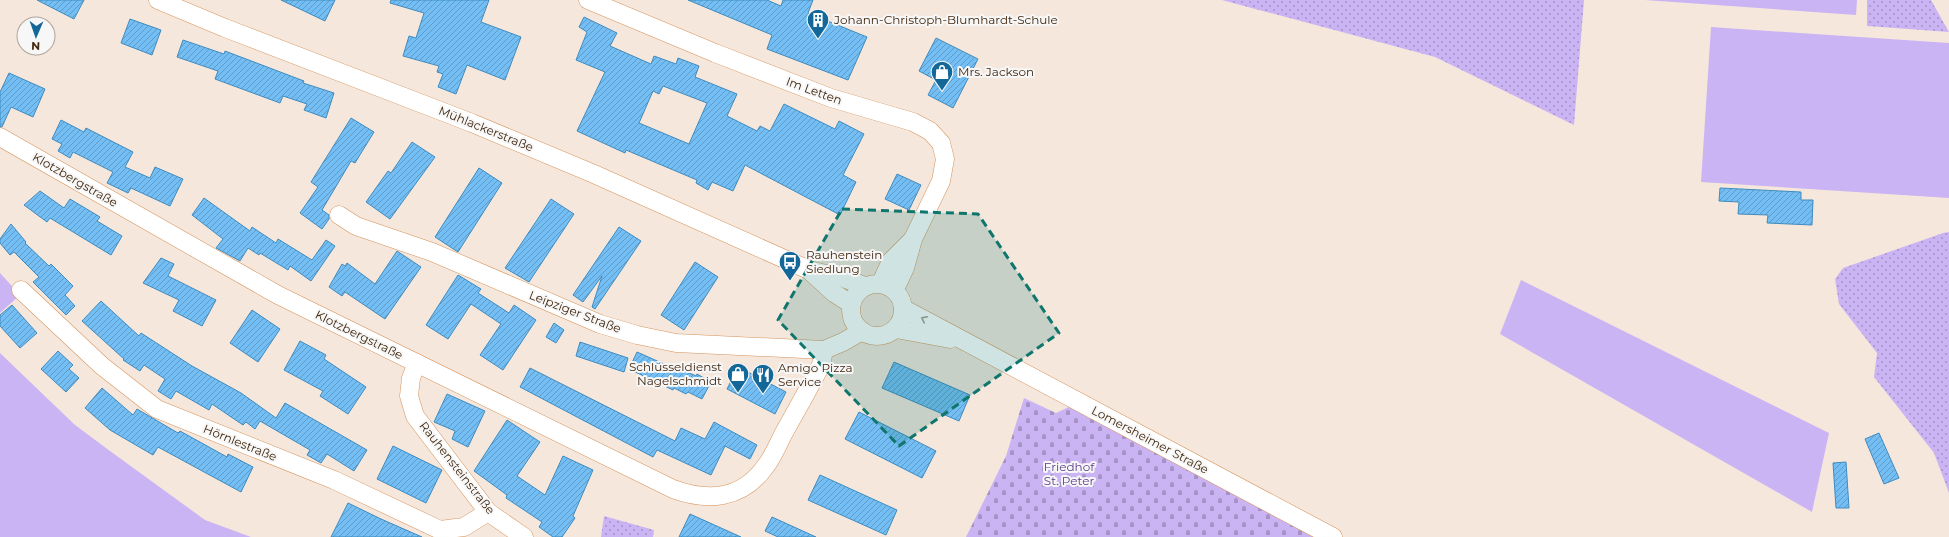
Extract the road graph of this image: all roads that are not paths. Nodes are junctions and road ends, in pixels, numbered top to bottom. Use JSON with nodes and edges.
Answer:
{"nodes":[{"id":1,"x":158,"y":0,"type":"edge"},
{"id":2,"x":588,"y":0,"type":"edge"},
{"id":3,"x":0,"y":137,"type":"edge"},
{"id":4,"x":339,"y":215,"type":"dead end"},
{"id":5,"x":809,"y":270,"type":"junction"},
{"id":6,"x":880,"y":286,"type":"junction"},
{"id":7,"x":21,"y":290,"type":"dead end"},
{"id":8,"x":851,"y":304,"type":"junction"},
{"id":9,"x":904,"y":309,"type":"junction"},
{"id":10,"x":896,"y":329,"type":"junction"},
{"id":11,"x":862,"y":331,"type":"junction"},
{"id":12,"x":967,"y":343,"type":"junction"},
{"id":13,"x":824,"y":350,"type":"junction"},
{"id":14,"x":417,"y":363,"type":"junction"},
{"id":15,"x":488,"y":512,"type":"junction"},
{"id":16,"x":524,"y":537,"type":"edge"},
{"id":17,"x":1333,"y":537,"type":"edge"}],
"edges":[{"from":1,"to":5,"type":"street","name":"Mühlackerstraße"},
{"from":2,"to":6,"type":"street","name":"Im Letten"},
{"from":3,"to":14,"type":"street","name":"Klotzbergstraße"},
{"from":4,"to":13,"type":"street","name":"Leipziger Straße"},
{"from":5,"to":6,"type":"street","name":"Mühlackerstraße"},
{"from":5,"to":8,"type":"street","name":"Mühlackerstraße"},
{"from":6,"to":8,"type":"street"},
{"from":6,"to":9,"type":"street"},
{"from":7,"to":15,"type":"street","name":"Hörnlestraße"},
{"from":8,"to":11,"type":"street"},
{"from":9,"to":10,"type":"street"},
{"from":12,"to":9,"type":"street","name":"Lomersheimer Straße","one_way":true},
{"from":10,"to":11,"type":"street"},
{"from":10,"to":12,"type":"street","name":"Lomersheimer Straße"},
{"from":11,"to":13,"type":"street"},
{"from":12,"to":17,"type":"street","name":"Lomersheimer Straße"},
{"from":13,"to":14,"type":"street","name":"Klotzbergstraße"},
{"from":14,"to":15,"type":"street","name":"Rauhensteinstraße"},
{"from":15,"to":16,"type":"street","name":"Rauhensteinstraße"}]}
